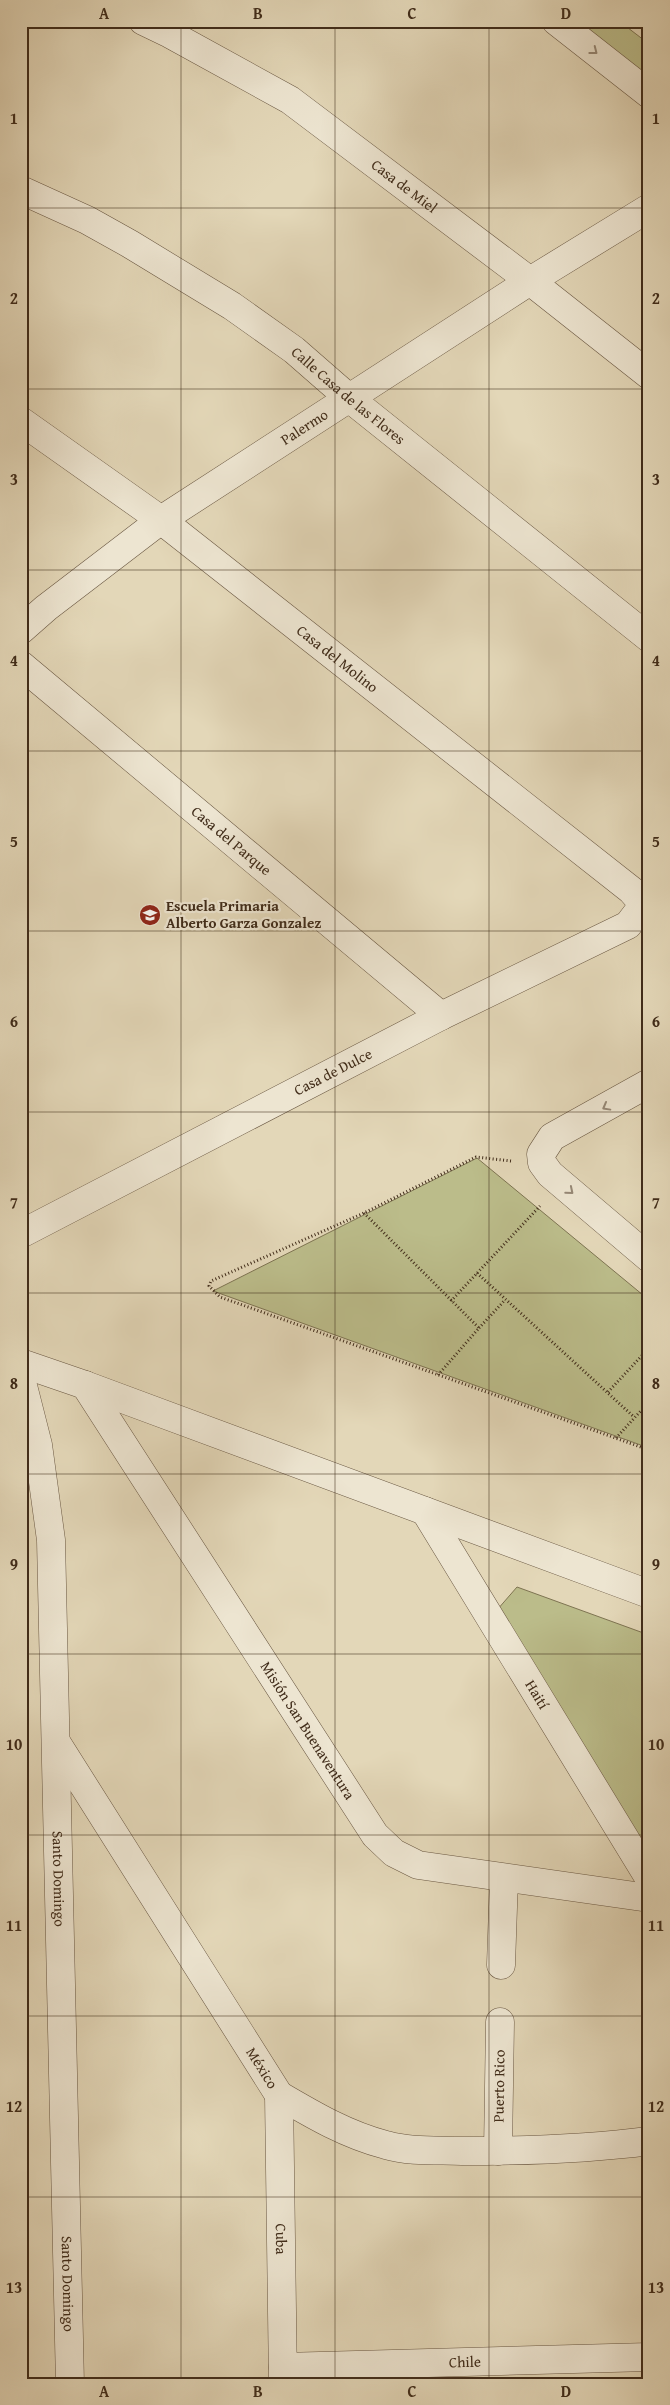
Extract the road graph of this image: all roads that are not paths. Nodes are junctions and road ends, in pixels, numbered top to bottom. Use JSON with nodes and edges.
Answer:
{"nodes":[{"id":1,"x":143,"y":21,"type":"edge"},
{"id":2,"x":556,"y":21,"type":"edge"},
{"id":3,"x":649,"y":94,"type":"edge"},
{"id":4,"x":21,"y":190,"type":"edge"},
{"id":5,"x":649,"y":208,"type":"edge"},
{"id":6,"x":530,"y":281,"type":"junction"},
{"id":7,"x":649,"y":375,"type":"edge"},
{"id":8,"x":349,"y":398,"type":"junction"},
{"id":9,"x":21,"y":422,"type":"edge"},
{"id":10,"x":161,"y":520,"type":"junction"},
{"id":11,"x":21,"y":630,"type":"edge"},
{"id":12,"x":649,"y":638,"type":"edge"},
{"id":13,"x":21,"y":665,"type":"edge"},
{"id":14,"x":641,"y":908,"type":"joint"},
{"id":15,"x":441,"y":1016,"type":"junction"},
{"id":16,"x":649,"y":1083,"type":"edge"},
{"id":17,"x":21,"y":1234,"type":"edge"},
{"id":18,"x":649,"y":1258,"type":"edge"},
{"id":19,"x":21,"y":1363,"type":"edge"},
{"id":20,"x":21,"y":1378,"type":"edge"},
{"id":21,"x":86,"y":1385,"type":"junction"},
{"id":22,"x":425,"y":1511,"type":"junction"},
{"id":23,"x":649,"y":1594,"type":"edge"},
{"id":24,"x":58,"y":1745,"type":"junction"},
{"id":25,"x":504,"y":1878,"type":"junction"},
{"id":26,"x":649,"y":1878,"type":"edge"},
{"id":27,"x":649,"y":1898,"type":"edge"},
{"id":28,"x":502,"y":1965,"type":"dead end"},
{"id":29,"x":500,"y":2022,"type":"dead end"},
{"id":30,"x":279,"y":2095,"type":"junction"},
{"id":31,"x":649,"y":2141,"type":"edge"},
{"id":32,"x":498,"y":2151,"type":"junction"},
{"id":33,"x":649,"y":2357,"type":"edge"},
{"id":34,"x":283,"y":2375,"type":"edge"},
{"id":35,"x":70,"y":2384,"type":"edge"}],
"edges":[{"from":1,"to":6,"type":"street","name":"Casa de Miel"},
{"from":2,"to":3,"type":"street","one_way":true},
{"from":4,"to":8,"type":"street","name":"Calle Casa de las Flores"},
{"from":5,"to":6,"type":"street","name":"Palermo"},
{"from":6,"to":7,"type":"street","name":"Casa de Miel"},
{"from":6,"to":8,"type":"street","name":"Palermo"},
{"from":8,"to":10,"type":"street","name":"Palermo"},
{"from":8,"to":12,"type":"street","name":"Calle Casa de las Flores"},
{"from":9,"to":10,"type":"street","name":"Casa del Molino"},
{"from":10,"to":11,"type":"street","name":"Palermo"},
{"from":10,"to":14,"type":"street","name":"Casa del Molino"},
{"from":13,"to":15,"type":"street","name":"Casa del Parque"},
{"from":14,"to":15,"type":"street","name":"Casa de Dulce"},
{"from":15,"to":17,"type":"street","name":"Casa de Dulce"},
{"from":16,"to":18,"type":"street","one_way":true},
{"from":19,"to":21,"type":"street"},
{"from":20,"to":24,"type":"street","name":"Santo Domingo"},
{"from":21,"to":22,"type":"street"},
{"from":21,"to":25,"type":"street","name":"Misión San Buenaventura"},
{"from":22,"to":23,"type":"street"},
{"from":22,"to":26,"type":"street","name":"Haití"},
{"from":24,"to":30,"type":"street","name":"México"},
{"from":24,"to":35,"type":"street","name":"Santo Domingo"},
{"from":25,"to":27,"type":"street","name":"Misión San Buenaventura"},
{"from":25,"to":28,"type":"street"},
{"from":29,"to":32,"type":"street","name":"Puerto Rico"},
{"from":30,"to":32,"type":"street","name":"México"},
{"from":30,"to":34,"type":"street","name":"Cuba"},
{"from":31,"to":32,"type":"street","name":"México"},
{"from":33,"to":34,"type":"street","name":"Chile"}]}
